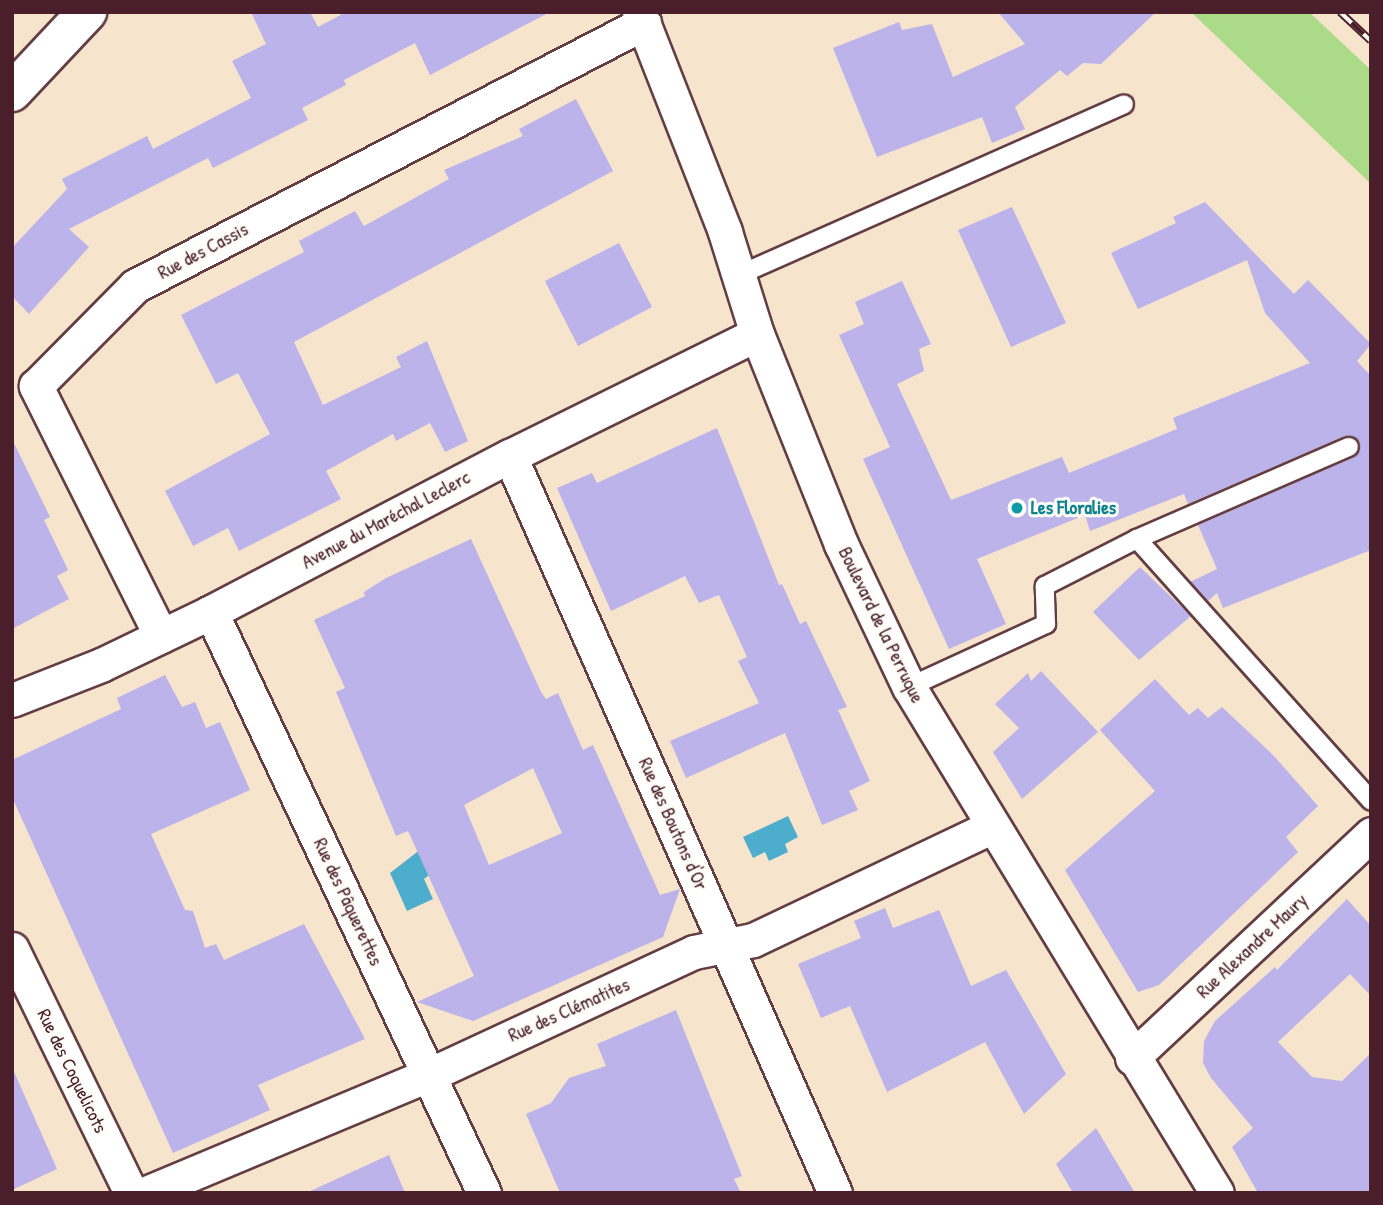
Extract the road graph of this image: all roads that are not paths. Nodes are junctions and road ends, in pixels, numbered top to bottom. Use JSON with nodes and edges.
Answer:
{"nodes":[{"id":1,"x":87,"y":12,"type":"edge"},
{"id":2,"x":641,"y":18,"type":"edge"},
{"id":3,"x":12,"y":92,"type":"edge"},
{"id":4,"x":1124,"y":104,"type":"dead end"},
{"id":5,"x":738,"y":275,"type":"junction"},
{"id":6,"x":757,"y":334,"type":"junction"},
{"id":7,"x":1349,"y":447,"type":"dead end"},
{"id":8,"x":510,"y":456,"type":"junction"},
{"id":9,"x":1137,"y":539,"type":"junction"},
{"id":10,"x":211,"y":612,"type":"junction"},
{"id":11,"x":160,"y":636,"type":"junction"},
{"id":12,"x":909,"y":687,"type":"junction"},
{"id":13,"x":12,"y":700,"type":"edge"},
{"id":14,"x":1371,"y":801,"type":"edge"},
{"id":15,"x":991,"y":827,"type":"junction"},
{"id":16,"x":1371,"y":834,"type":"edge"},
{"id":17,"x":726,"y":945,"type":"junction"},
{"id":18,"x":12,"y":949,"type":"edge"},
{"id":19,"x":1132,"y":1058,"type":"junction"},
{"id":20,"x":431,"y":1074,"type":"junction"},
{"id":21,"x":131,"y":1193,"type":"edge"},
{"id":22,"x":146,"y":1193,"type":"edge"},
{"id":23,"x":484,"y":1193,"type":"edge"},
{"id":24,"x":835,"y":1193,"type":"edge"},
{"id":25,"x":1217,"y":1193,"type":"edge"}],
"edges":[{"from":1,"to":3,"type":"street"},
{"from":2,"to":5,"type":"street","name":"Boulevard de la Perruque"},
{"from":2,"to":11,"type":"street","name":"Rue des Cassis"},
{"from":4,"to":5,"type":"lane"},
{"from":5,"to":6,"type":"street","name":"Boulevard de la Perruque"},
{"from":6,"to":8,"type":"street","name":"Avenue du Maréchal Leclerc"},
{"from":6,"to":12,"type":"street","name":"Boulevard de la Perruque"},
{"from":7,"to":9,"type":"lane"},
{"from":8,"to":10,"type":"street","name":"Avenue du Maréchal Leclerc"},
{"from":8,"to":17,"type":"street","name":"Rue des Boutons d'Or"},
{"from":9,"to":12,"type":"lane"},
{"from":9,"to":14,"type":"lane"},
{"from":10,"to":11,"type":"street","name":"Avenue du Maréchal Leclerc"},
{"from":10,"to":20,"type":"street","name":"Rue des Pâquerettes"},
{"from":11,"to":13,"type":"street","name":"Avenue du Maréchal Leclerc"},
{"from":12,"to":15,"type":"street","name":"Boulevard de la Perruque"},
{"from":15,"to":17,"type":"street","name":"Rue des Clématites"},
{"from":15,"to":19,"type":"street","name":"Boulevard de la Perruque"},
{"from":16,"to":19,"type":"street","name":"Rue Alexandre Maury"},
{"from":17,"to":20,"type":"street","name":"Rue des Clématites"},
{"from":17,"to":24,"type":"street","name":"Rue des Boutons d'Or"},
{"from":18,"to":21,"type":"street","name":"Rue des Coquelicots"},
{"from":19,"to":25,"type":"street","name":"Boulevard de la Perruque"},
{"from":20,"to":22,"type":"street","name":"Rue des Clématites"},
{"from":20,"to":23,"type":"street","name":"Rue des Pâquerettes"}]}
